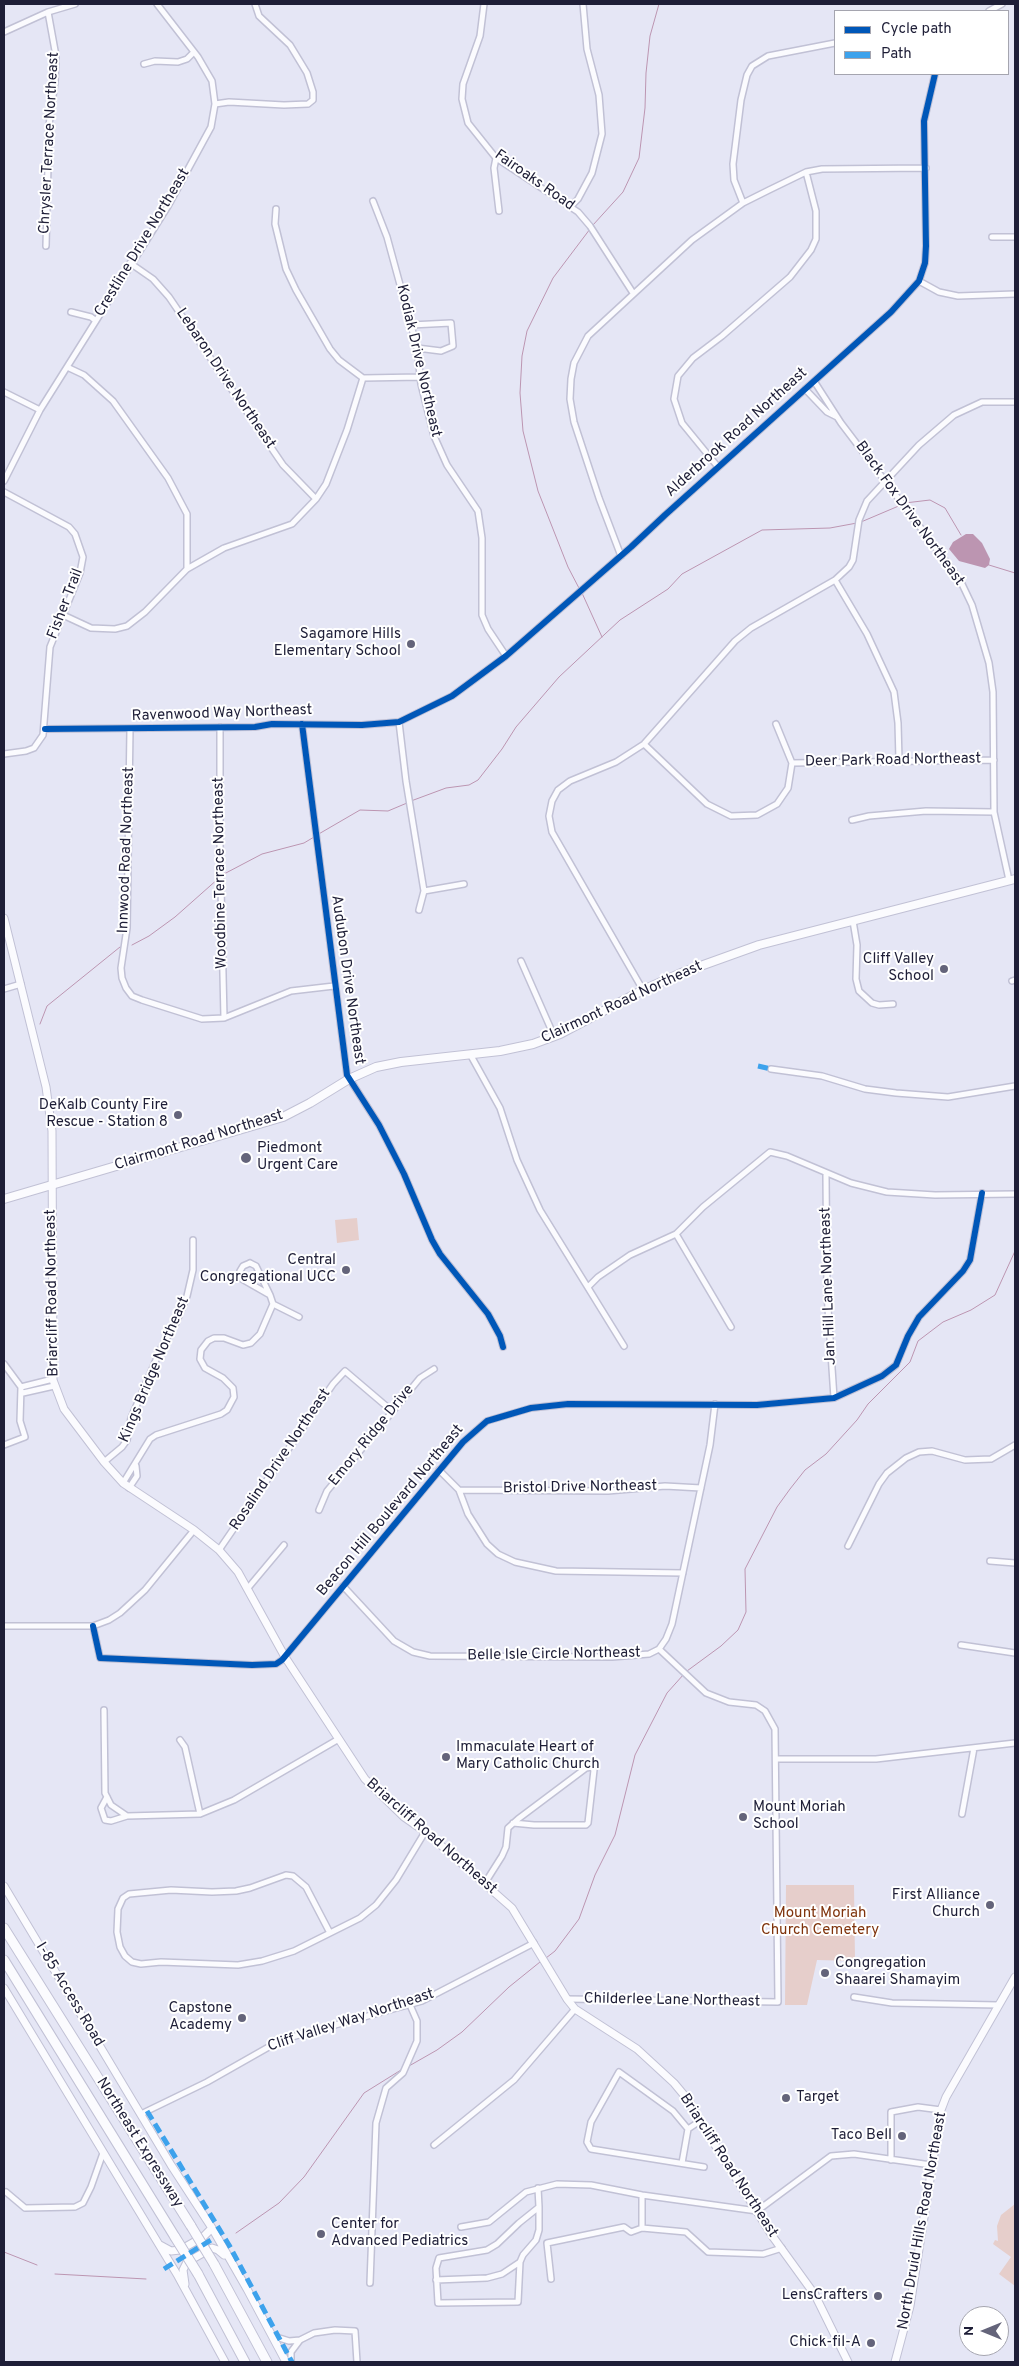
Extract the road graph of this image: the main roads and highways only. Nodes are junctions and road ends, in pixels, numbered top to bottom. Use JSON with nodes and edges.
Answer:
{"nodes":[{"id":1,"x":1012,"y":879,"type":"edge"},
{"id":2,"x":4,"y":918,"type":"edge"},
{"id":3,"x":52,"y":1184,"type":"junction"},
{"id":4,"x":4,"y":1199,"type":"edge"},
{"id":5,"x":4,"y":1886,"type":"edge"},
{"id":6,"x":4,"y":1928,"type":"edge"},
{"id":7,"x":4,"y":1960,"type":"edge"},
{"id":8,"x":1015,"y":1977,"type":"edge"},
{"id":9,"x":4,"y":1988,"type":"edge"},
{"id":10,"x":200,"y":2209,"type":"junction"},
{"id":11,"x":212,"y":2228,"type":"junction"},
{"id":12,"x":203,"y":2238,"type":"junction"},
{"id":13,"x":160,"y":2245,"type":"junction"},
{"id":14,"x":247,"y":2288,"type":"junction"},
{"id":15,"x":186,"y":2289,"type":"junction"},
{"id":16,"x":225,"y":2362,"type":"edge"},
{"id":17,"x":245,"y":2362,"type":"edge"},
{"id":18,"x":267,"y":2362,"type":"edge"},
{"id":19,"x":286,"y":2362,"type":"edge"},
{"id":20,"x":848,"y":2362,"type":"edge"},
{"id":21,"x":895,"y":2362,"type":"edge"}],
"edges":[{"from":1,"to":3,"type":"main road","name":"Clairmont Road Northeast"},
{"from":2,"to":3,"type":"main road","name":"Briarcliff Road Northeast"},
{"from":3,"to":4,"type":"main road","name":"Clairmont Road Northeast"},
{"from":3,"to":20,"type":"main road","name":"Briarcliff Road Northeast"},
{"from":5,"to":10,"type":"main road","name":"I-85 Access Road"},
{"from":6,"to":18,"type":"highway","name":"Northeast Expressway","bridge":true},
{"from":7,"to":17,"type":"highway","name":"Northeast Expressway","bridge":true},
{"from":8,"to":21,"type":"main road","name":"North Druid Hills Road Northeast"},
{"from":9,"to":13,"type":"main road"},
{"from":10,"to":11,"type":"main road","name":"I-85 Access Road"},
{"from":10,"to":12,"type":"main road"},
{"from":11,"to":12,"type":"main road"},
{"from":11,"to":14,"type":"main road","name":"I-85 Access Road"},
{"from":12,"to":13,"type":"main road"},
{"from":13,"to":15,"type":"main road"},
{"from":14,"to":15,"type":"main road"},
{"from":14,"to":19,"type":"main road","name":"I-85 Access Road"},
{"from":15,"to":16,"type":"main road"}]}
